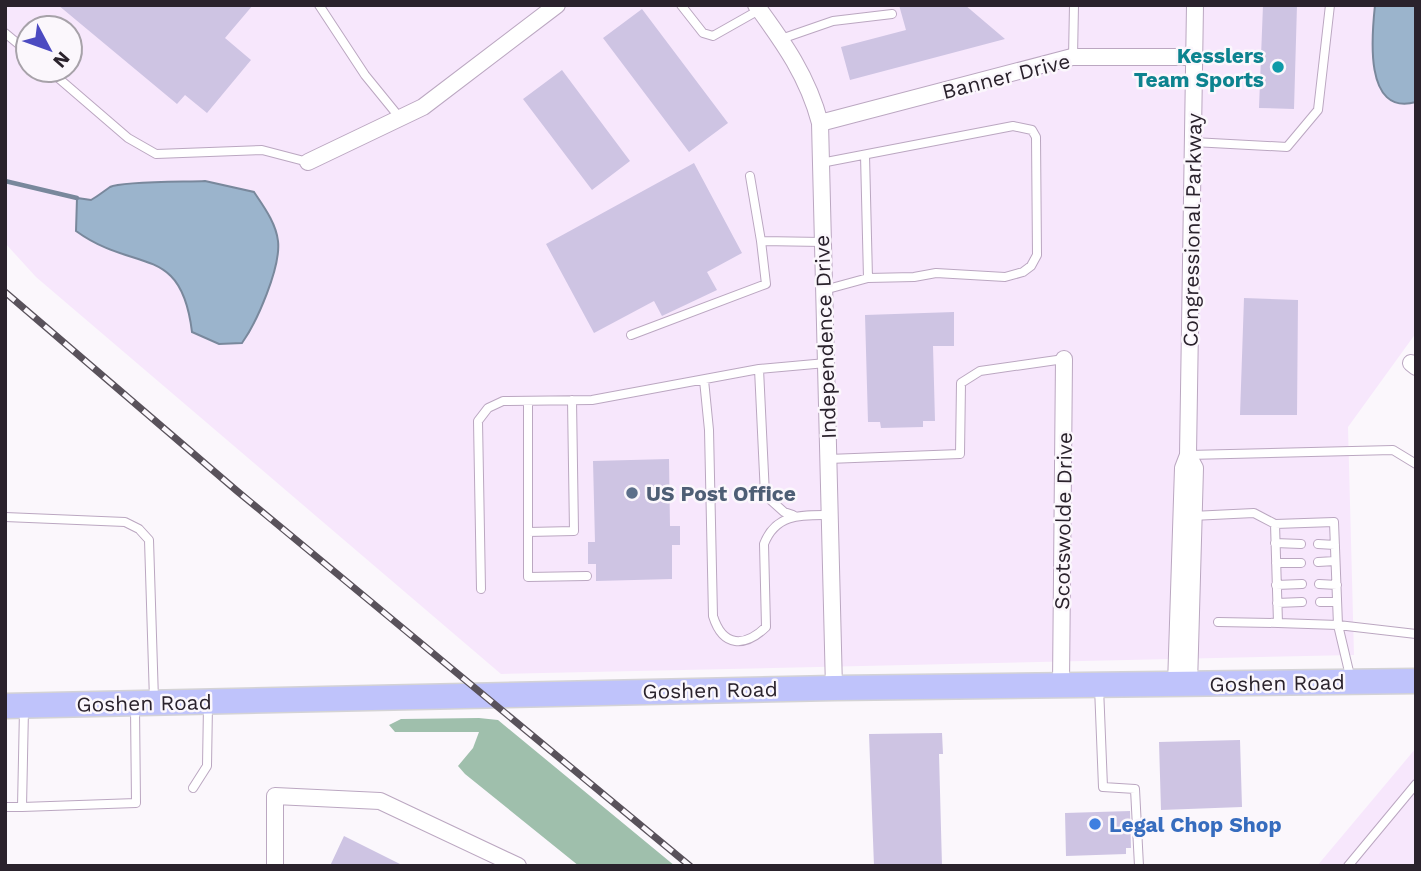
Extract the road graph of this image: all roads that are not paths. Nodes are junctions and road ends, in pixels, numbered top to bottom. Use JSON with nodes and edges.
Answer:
{"nodes":[{"id":1,"x":319,"y":5,"type":"edge"},
{"id":2,"x":557,"y":5,"type":"edge"},
{"id":3,"x":681,"y":5,"type":"edge"},
{"id":4,"x":1074,"y":5,"type":"edge"},
{"id":5,"x":1195,"y":5,"type":"edge"},
{"id":6,"x":1330,"y":5,"type":"edge"},
{"id":7,"x":757,"y":7,"type":"edge"},
{"id":8,"x":892,"y":13,"type":"dead end"},
{"id":9,"x":781,"y":39,"type":"junction"},
{"id":10,"x":1073,"y":57,"type":"junction"},
{"id":11,"x":1195,"y":57,"type":"junction"},
{"id":12,"x":64,"y":84,"type":"edge"},
{"id":13,"x":400,"y":118,"type":"junction"},
{"id":14,"x":820,"y":123,"type":"junction"},
{"id":15,"x":1193,"y":142,"type":"junction"},
{"id":16,"x":864,"y":155,"type":"junction"},
{"id":17,"x":308,"y":162,"type":"joint"},
{"id":18,"x":821,"y":163,"type":"junction"},
{"id":19,"x":750,"y":176,"type":"dead end"},
{"id":20,"x":761,"y":242,"type":"junction"},
{"id":21,"x":822,"y":242,"type":"junction"},
{"id":22,"x":868,"y":278,"type":"junction"},
{"id":23,"x":824,"y":290,"type":"junction"},
{"id":24,"x":631,"y":335,"type":"dead end"},
{"id":25,"x":1065,"y":359,"type":"joint"},
{"id":26,"x":826,"y":363,"type":"junction"},
{"id":27,"x":759,"y":369,"type":"junction"},
{"id":28,"x":704,"y":380,"type":"junction"},
{"id":29,"x":572,"y":400,"type":"junction"},
{"id":30,"x":528,"y":401,"type":"junction"},
{"id":31,"x":1188,"y":455,"type":"junction"},
{"id":32,"x":828,"y":459,"type":"junction"},
{"id":33,"x":1416,"y":464,"type":"edge"},
{"id":34,"x":793,"y":515,"type":"junction"},
{"id":35,"x":830,"y":515,"type":"junction"},
{"id":36,"x":1188,"y":516,"type":"junction"},
{"id":37,"x":5,"y":517,"type":"edge"},
{"id":38,"x":1275,"y":524,"type":"junction"},
{"id":39,"x":528,"y":532,"type":"junction"},
{"id":40,"x":1275,"y":543,"type":"junction"},
{"id":41,"x":1301,"y":544,"type":"dead end"},
{"id":42,"x":1318,"y":544,"type":"dead end"},
{"id":43,"x":1335,"y":545,"type":"junction"},
{"id":44,"x":1335,"y":561,"type":"junction"},
{"id":45,"x":1301,"y":562,"type":"dead end"},
{"id":46,"x":1318,"y":562,"type":"dead end"},
{"id":47,"x":1276,"y":563,"type":"junction"},
{"id":48,"x":587,"y":576,"type":"dead end"},
{"id":49,"x":1276,"y":584,"type":"junction"},
{"id":50,"x":1301,"y":584,"type":"dead end"},
{"id":51,"x":1320,"y":584,"type":"dead end"},
{"id":52,"x":1336,"y":584,"type":"junction"},
{"id":53,"x":481,"y":589,"type":"dead end"},
{"id":54,"x":1302,"y":602,"type":"dead end"},
{"id":55,"x":1337,"y":602,"type":"junction"},
{"id":56,"x":1277,"y":603,"type":"junction"},
{"id":57,"x":1320,"y":603,"type":"dead end"},
{"id":58,"x":1219,"y":622,"type":"dead end"},
{"id":59,"x":1278,"y":623,"type":"junction"},
{"id":60,"x":1338,"y":625,"type":"junction"},
{"id":61,"x":1416,"y":634,"type":"edge"},
{"id":62,"x":1416,"y":681,"type":"edge"},
{"id":63,"x":1352,"y":682,"type":"junction"},
{"id":64,"x":1061,"y":684,"type":"junction"},
{"id":65,"x":1099,"y":684,"type":"junction"},
{"id":66,"x":1183,"y":685,"type":"junction"},
{"id":67,"x":834,"y":688,"type":"junction"},
{"id":68,"x":208,"y":702,"type":"junction"},
{"id":69,"x":145,"y":703,"type":"junction"},
{"id":70,"x":15,"y":706,"type":"edge"},
{"id":71,"x":1416,"y":784,"type":"edge"},
{"id":72,"x":193,"y":788,"type":"dead end"},
{"id":73,"x":5,"y":807,"type":"edge"},
{"id":74,"x":22,"y":807,"type":"junction"},
{"id":75,"x":275,"y":866,"type":"edge"},
{"id":76,"x":518,"y":866,"type":"edge"},
{"id":77,"x":1139,"y":866,"type":"edge"},
{"id":78,"x":1348,"y":866,"type":"edge"}],
"edges":[{"from":1,"to":13,"type":"lane"},
{"from":2,"to":13,"type":"street"},
{"from":3,"to":7,"type":"lane"},
{"from":4,"to":10,"type":"lane"},
{"from":5,"to":11,"type":"street","name":"Congressional Parkway"},
{"from":6,"to":15,"type":"lane"},
{"from":7,"to":9,"type":"street","name":"Independence Drive"},
{"from":8,"to":9,"type":"lane"},
{"from":9,"to":14,"type":"street","name":"Independence Drive"},
{"from":10,"to":11,"type":"street","name":"Banner Drive"},
{"from":10,"to":14,"type":"street","name":"Banner Drive"},
{"from":11,"to":15,"type":"street","name":"Congressional Parkway"},
{"from":12,"to":17,"type":"lane"},
{"from":13,"to":17,"type":"street"},
{"from":14,"to":18,"type":"street","name":"Independence Drive"},
{"from":15,"to":31,"type":"street","name":"Congressional Parkway"},
{"from":16,"to":18,"type":"lane"},
{"from":16,"to":22,"type":"lane"},
{"from":16,"to":22,"type":"lane"},
{"from":18,"to":21,"type":"street","name":"Independence Drive"},
{"from":19,"to":20,"type":"lane"},
{"from":20,"to":21,"type":"lane"},
{"from":20,"to":24,"type":"lane"},
{"from":21,"to":23,"type":"street","name":"Independence Drive"},
{"from":22,"to":23,"type":"lane"},
{"from":23,"to":26,"type":"street","name":"Independence Drive"},
{"from":25,"to":32,"type":"lane"},
{"from":25,"to":64,"type":"street","name":"Scotswolde Drive"},
{"from":26,"to":27,"type":"lane"},
{"from":26,"to":32,"type":"street","name":"Independence Drive"},
{"from":27,"to":28,"type":"lane"},
{"from":27,"to":34,"type":"lane"},
{"from":28,"to":29,"type":"lane"},
{"from":28,"to":34,"type":"lane"},
{"from":29,"to":30,"type":"lane"},
{"from":29,"to":39,"type":"lane"},
{"from":30,"to":39,"type":"lane"},
{"from":30,"to":53,"type":"lane"},
{"from":31,"to":33,"type":"lane"},
{"from":31,"to":36,"type":"street","name":"Congressional Parkway"},
{"from":32,"to":35,"type":"street","name":"Independence Drive"},
{"from":34,"to":35,"type":"lane"},
{"from":35,"to":67,"type":"street","name":"Independence Drive"},
{"from":36,"to":38,"type":"lane"},
{"from":36,"to":66,"type":"street","name":"Congressional Parkway"},
{"from":37,"to":69,"type":"lane"},
{"from":38,"to":40,"type":"lane"},
{"from":38,"to":43,"type":"lane"},
{"from":39,"to":48,"type":"lane"},
{"from":40,"to":41,"type":"lane"},
{"from":40,"to":47,"type":"lane"},
{"from":42,"to":43,"type":"lane"},
{"from":43,"to":44,"type":"lane"},
{"from":44,"to":46,"type":"lane"},
{"from":44,"to":52,"type":"lane"},
{"from":45,"to":47,"type":"lane"},
{"from":47,"to":49,"type":"lane"},
{"from":49,"to":50,"type":"lane"},
{"from":49,"to":56,"type":"lane"},
{"from":51,"to":52,"type":"lane"},
{"from":52,"to":55,"type":"lane"},
{"from":54,"to":56,"type":"lane"},
{"from":55,"to":57,"type":"lane"},
{"from":55,"to":60,"type":"lane"},
{"from":56,"to":59,"type":"lane"},
{"from":58,"to":59,"type":"lane"},
{"from":59,"to":60,"type":"lane"},
{"from":60,"to":61,"type":"lane"},
{"from":60,"to":63,"type":"lane"},
{"from":62,"to":63,"type":"main road","name":"Goshen Road"},
{"from":63,"to":66,"type":"main road","name":"Goshen Road"},
{"from":64,"to":65,"type":"main road","name":"Goshen Road"},
{"from":64,"to":67,"type":"main road","name":"Goshen Road"},
{"from":65,"to":66,"type":"main road","name":"Goshen Road"},
{"from":65,"to":77,"type":"lane"},
{"from":67,"to":68,"type":"main road","name":"Goshen Road"},
{"from":68,"to":69,"type":"main road","name":"Goshen Road"},
{"from":68,"to":72,"type":"lane"},
{"from":69,"to":70,"type":"main road","name":"Goshen Road"},
{"from":69,"to":74,"type":"lane"},
{"from":70,"to":74,"type":"lane"},
{"from":71,"to":78,"type":"lane"},
{"from":73,"to":74,"type":"lane"},
{"from":75,"to":76,"type":"street"}]}
